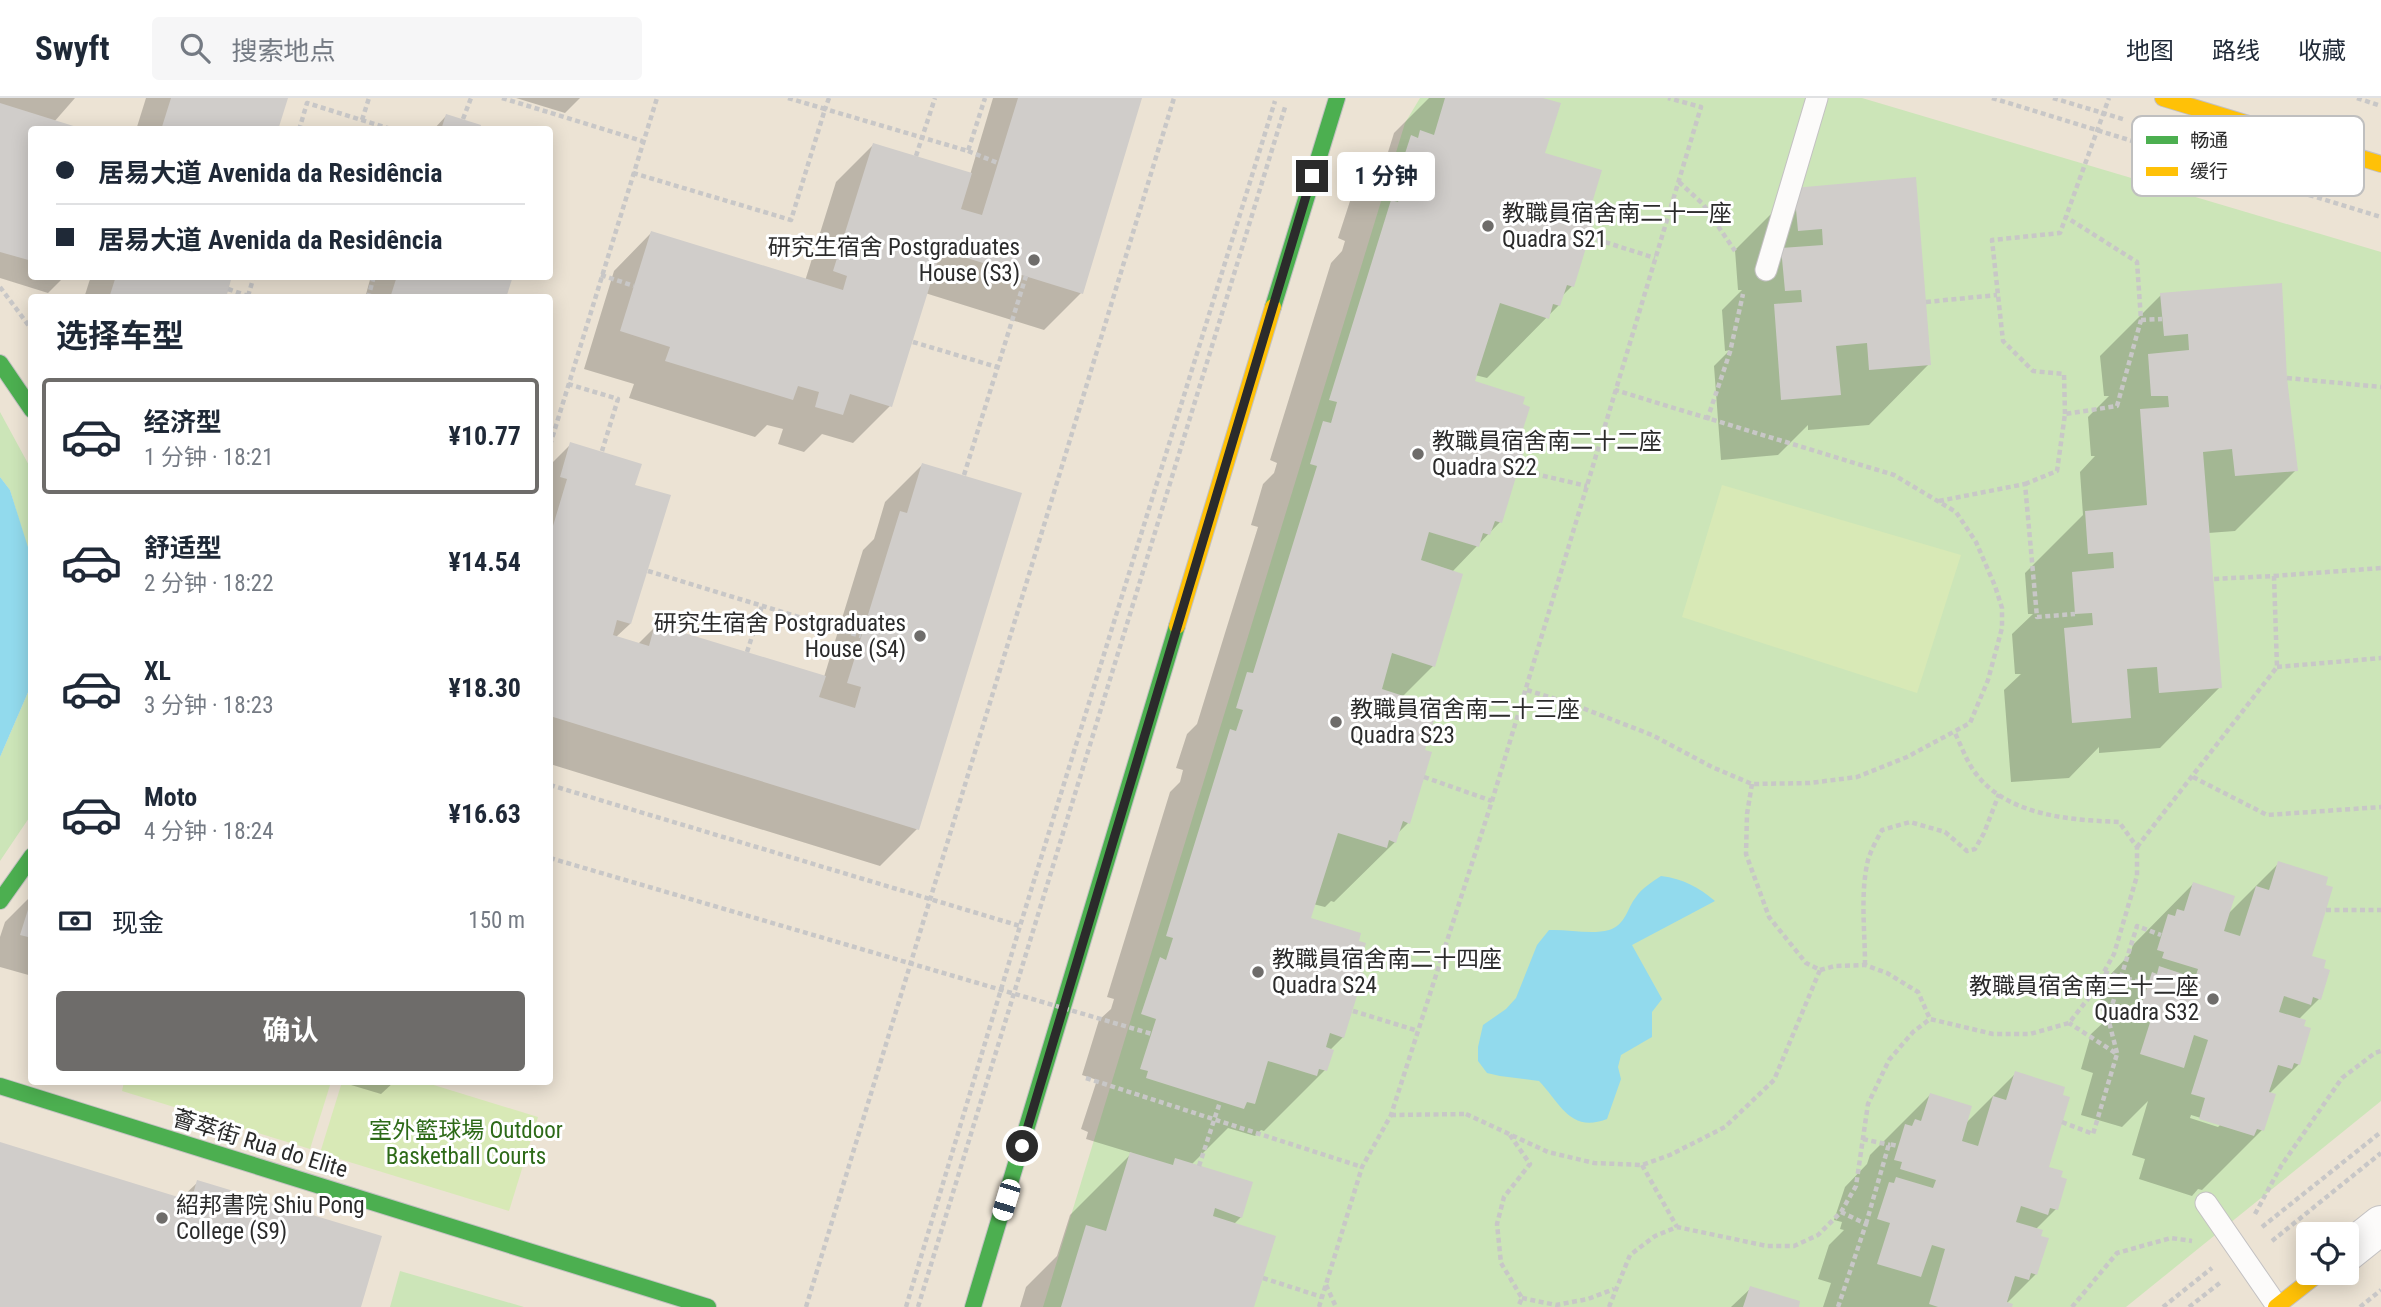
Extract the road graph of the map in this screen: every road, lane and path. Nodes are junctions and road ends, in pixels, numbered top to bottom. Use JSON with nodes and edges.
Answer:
{"nodes":[{"id":1,"x":369,"y":98,"type":"edge"},
{"id":2,"x":471,"y":98,"type":"edge"},
{"id":3,"x":502,"y":98,"type":"edge"},
{"id":4,"x":657,"y":98,"type":"edge"},
{"id":5,"x":788,"y":98,"type":"edge"},
{"id":6,"x":829,"y":98,"type":"edge"},
{"id":7,"x":935,"y":98,"type":"edge"},
{"id":8,"x":985,"y":98,"type":"edge"},
{"id":9,"x":1174,"y":98,"type":"edge"},
{"id":10,"x":1668,"y":98,"type":"edge"},
{"id":11,"x":1817,"y":98,"type":"edge"},
{"id":12,"x":1992,"y":98,"type":"edge"},
{"id":13,"x":2109,"y":98,"type":"edge"},
{"id":14,"x":2163,"y":98,"type":"edge"},
{"id":15,"x":2357,"y":98,"type":"edge"},
{"id":16,"x":1275,"y":101,"type":"dead end"},
{"id":17,"x":1286,"y":104,"type":"dead end"},
{"id":18,"x":1333,"y":104,"type":"edge"},
{"id":19,"x":2381,"y":106,"type":"edge"},
{"id":20,"x":825,"y":109,"type":"junction"},
{"id":21,"x":2222,"y":116,"type":"edge"},
{"id":22,"x":463,"y":119,"type":"dead end"},
{"id":23,"x":362,"y":120,"type":"junction"},
{"id":24,"x":300,"y":126,"type":"edge"},
{"id":25,"x":381,"y":126,"type":"edge"},
{"id":26,"x":2099,"y":131,"type":"junction"},
{"id":27,"x":922,"y":138,"type":"junction"},
{"id":28,"x":642,"y":141,"type":"junction"},
{"id":29,"x":2132,"y":141,"type":"edge"},
{"id":30,"x":968,"y":151,"type":"junction"},
{"id":31,"x":916,"y":156,"type":"dead end"},
{"id":32,"x":2364,"y":159,"type":"edge"},
{"id":33,"x":998,"y":163,"type":"dead end"},
{"id":34,"x":2381,"y":164,"type":"edge"},
{"id":35,"x":633,"y":173,"type":"junction"},
{"id":36,"x":1679,"y":182,"type":"junction"},
{"id":37,"x":2312,"y":196,"type":"edge"},
{"id":38,"x":2066,"y":217,"type":"junction"},
{"id":39,"x":2381,"y":217,"type":"edge"},
{"id":40,"x":1589,"y":237,"type":"dead end"},
{"id":41,"x":1656,"y":258,"type":"junction"},
{"id":42,"x":1739,"y":259,"type":"dead end"},
{"id":43,"x":1766,"y":270,"type":"dead end"},
{"id":44,"x":601,"y":275,"type":"junction"},
{"id":45,"x":1026,"y":276,"type":"dead end"},
{"id":46,"x":635,"y":285,"type":"dead end"},
{"id":47,"x":1744,"y":286,"type":"dead end"},
{"id":48,"x":0,"y":287,"type":"edge"},
{"id":49,"x":228,"y":289,"type":"dead end"},
{"id":50,"x":240,"y":294,"type":"edge"},
{"id":51,"x":1997,"y":295,"type":"junction"},
{"id":52,"x":1926,"y":302,"type":"dead end"},
{"id":53,"x":2162,"y":319,"type":"dead end"},
{"id":54,"x":2141,"y":320,"type":"junction"},
{"id":55,"x":28,"y":325,"type":"edge"},
{"id":56,"x":913,"y":342,"type":"dead end"},
{"id":57,"x":0,"y":363,"type":"edge"},
{"id":58,"x":997,"y":368,"type":"junction"},
{"id":59,"x":2287,"y":378,"type":"dead end"},
{"id":60,"x":568,"y":384,"type":"junction"},
{"id":61,"x":2381,"y":387,"type":"edge"},
{"id":62,"x":1615,"y":390,"type":"junction"},
{"id":63,"x":28,"y":405,"type":"edge"},
{"id":64,"x":2065,"y":414,"type":"junction"},
{"id":65,"x":1707,"y":420,"type":"junction"},
{"id":66,"x":553,"y":434,"type":"edge"},
{"id":67,"x":602,"y":451,"type":"dead end"},
{"id":68,"x":1518,"y":470,"type":"dead end"},
{"id":69,"x":964,"y":475,"type":"dead end"},
{"id":70,"x":2025,"y":484,"type":"junction"},
{"id":71,"x":1587,"y":486,"type":"junction"},
{"id":72,"x":1938,"y":501,"type":"junction"},
{"id":73,"x":2381,"y":568,"type":"edge"},
{"id":74,"x":648,"y":571,"type":"dead end"},
{"id":75,"x":2274,"y":576,"type":"junction"},
{"id":76,"x":2213,"y":579,"type":"dead end"},
{"id":77,"x":762,"y":606,"type":"junction"},
{"id":78,"x":2075,"y":614,"type":"dead end"},
{"id":79,"x":861,"y":636,"type":"dead end"},
{"id":80,"x":747,"y":652,"type":"dead end"},
{"id":81,"x":2381,"y":658,"type":"edge"},
{"id":82,"x":2277,"y":667,"type":"junction"},
{"id":83,"x":1527,"y":690,"type":"junction"},
{"id":84,"x":1954,"y":731,"type":"junction"},
{"id":85,"x":1424,"y":777,"type":"dead end"},
{"id":86,"x":2193,"y":777,"type":"junction"},
{"id":87,"x":1752,"y":783,"type":"junction"},
{"id":88,"x":553,"y":786,"type":"edge"},
{"id":89,"x":1999,"y":794,"type":"junction"},
{"id":90,"x":1492,"y":801,"type":"junction"},
{"id":91,"x":2381,"y":807,"type":"edge"},
{"id":92,"x":2137,"y":846,"type":"junction"},
{"id":93,"x":553,"y":859,"type":"edge"},
{"id":94,"x":28,"y":862,"type":"edge"},
{"id":95,"x":0,"y":901,"type":"edge"},
{"id":96,"x":930,"y":901,"type":"junction"},
{"id":97,"x":2381,"y":909,"type":"edge"},
{"id":98,"x":2326,"y":910,"type":"dead end"},
{"id":99,"x":1020,"y":926,"type":"junction"},
{"id":100,"x":2161,"y":934,"type":"dead end"},
{"id":101,"x":1865,"y":965,"type":"junction"},
{"id":102,"x":1821,"y":970,"type":"junction"},
{"id":103,"x":2104,"y":972,"type":"junction"},
{"id":104,"x":2121,"y":977,"type":"junction"},
{"id":105,"x":2148,"y":984,"type":"dead end"},
{"id":106,"x":1353,"y":1011,"type":"dead end"},
{"id":107,"x":1930,"y":1019,"type":"junction"},
{"id":108,"x":2069,"y":1023,"type":"junction"},
{"id":109,"x":1418,"y":1031,"type":"junction"},
{"id":110,"x":1152,"y":1034,"type":"dead end"},
{"id":111,"x":2381,"y":1051,"type":"edge"},
{"id":112,"x":2117,"y":1054,"type":"junction"},
{"id":113,"x":1085,"y":1078,"type":"dead end"},
{"id":114,"x":0,"y":1086,"type":"edge"},
{"id":115,"x":1220,"y":1102,"type":"dead end"},
{"id":116,"x":1466,"y":1114,"type":"junction"},
{"id":117,"x":1391,"y":1115,"type":"junction"},
{"id":118,"x":1214,"y":1119,"type":"junction"},
{"id":119,"x":2062,"y":1122,"type":"dead end"},
{"id":120,"x":2381,"y":1132,"type":"edge"},
{"id":121,"x":1863,"y":1139,"type":"junction"},
{"id":122,"x":1889,"y":1144,"type":"junction"},
{"id":123,"x":1898,"y":1146,"type":"dead end"},
{"id":124,"x":2381,"y":1153,"type":"edge"},
{"id":125,"x":1642,"y":1165,"type":"junction"},
{"id":126,"x":1199,"y":1166,"type":"dead end"},
{"id":127,"x":1362,"y":1167,"type":"junction"},
{"id":128,"x":2206,"y":1203,"type":"dead end"},
{"id":129,"x":1841,"y":1212,"type":"junction"},
{"id":130,"x":1866,"y":1224,"type":"junction"},
{"id":131,"x":2381,"y":1225,"type":"edge"},
{"id":132,"x":1677,"y":1227,"type":"junction"},
{"id":133,"x":2359,"y":1242,"type":"edge"},
{"id":134,"x":2242,"y":1254,"type":"junction"},
{"id":135,"x":1263,"y":1278,"type":"dead end"},
{"id":136,"x":1325,"y":1285,"type":"junction"},
{"id":137,"x":2305,"y":1285,"type":"edge"},
{"id":138,"x":1615,"y":1289,"type":"junction"},
{"id":139,"x":2381,"y":1290,"type":"edge"},
{"id":140,"x":1322,"y":1297,"type":"junction"},
{"id":141,"x":1522,"y":1298,"type":"junction"},
{"id":142,"x":708,"y":1307,"type":"edge"},
{"id":143,"x":806,"y":1307,"type":"edge"},
{"id":144,"x":905,"y":1307,"type":"edge"},
{"id":145,"x":918,"y":1307,"type":"edge"},
{"id":146,"x":974,"y":1307,"type":"edge"},
{"id":147,"x":1319,"y":1307,"type":"edge"},
{"id":148,"x":1336,"y":1307,"type":"edge"},
{"id":149,"x":1518,"y":1307,"type":"edge"},
{"id":150,"x":1609,"y":1307,"type":"edge"},
{"id":151,"x":1838,"y":1307,"type":"edge"},
{"id":152,"x":2072,"y":1307,"type":"edge"},
{"id":153,"x":2163,"y":1307,"type":"edge"},
{"id":154,"x":2189,"y":1307,"type":"edge"},
{"id":155,"x":2277,"y":1307,"type":"edge"},
{"id":156,"x":2360,"y":1307,"type":"edge"}],
"edges":[{"from":1,"to":23,"type":"path"},
{"from":2,"to":22,"type":"path"},
{"from":3,"to":28,"type":"path"},
{"from":4,"to":28,"type":"path"},
{"from":5,"to":20,"type":"path"},
{"from":6,"to":20,"type":"path"},
{"from":7,"to":27,"type":"path"},
{"from":8,"to":30,"type":"path"},
{"from":9,"to":96,"type":"path"},
{"from":10,"to":36,"type":"path"},
{"from":11,"to":43,"type":"lane"},
{"from":12,"to":26,"type":"path"},
{"from":13,"to":26,"type":"path"},
{"from":14,"to":21,"type":"street"},
{"from":15,"to":19,"type":"path"},
{"from":16,"to":99,"type":"path"},
{"from":17,"to":145,"type":"path"},
{"from":18,"to":146,"type":"street"},
{"from":20,"to":27,"type":"path"},
{"from":20,"to":35,"type":"path"},
{"from":23,"to":24,"type":"path"},
{"from":23,"to":25,"type":"path"},
{"from":26,"to":29,"type":"path"},
{"from":26,"to":38,"type":"path"},
{"from":27,"to":30,"type":"path"},
{"from":27,"to":31,"type":"path"},
{"from":28,"to":35,"type":"path"},
{"from":30,"to":33,"type":"path"},
{"from":32,"to":34,"type":"street"},
{"from":35,"to":44,"type":"path"},
{"from":36,"to":41,"type":"path"},
{"from":36,"to":42,"type":"path"},
{"from":37,"to":39,"type":"path"},
{"from":38,"to":51,"type":"path"},
{"from":38,"to":54,"type":"path"},
{"from":40,"to":41,"type":"path"},
{"from":41,"to":62,"type":"path"},
{"from":44,"to":46,"type":"path"},
{"from":44,"to":60,"type":"path"},
{"from":45,"to":58,"type":"path"},
{"from":47,"to":65,"type":"path"},
{"from":48,"to":55,"type":"path"},
{"from":49,"to":50,"type":"path"},
{"from":51,"to":52,"type":"path"},
{"from":51,"to":64,"type":"path"},
{"from":53,"to":54,"type":"path"},
{"from":54,"to":64,"type":"path"},
{"from":56,"to":58,"type":"path"},
{"from":57,"to":63,"type":"street"},
{"from":58,"to":69,"type":"path"},
{"from":59,"to":61,"type":"path"},
{"from":60,"to":66,"type":"path"},
{"from":60,"to":67,"type":"path"},
{"from":62,"to":65,"type":"path"},
{"from":62,"to":71,"type":"path"},
{"from":64,"to":70,"type":"path"},
{"from":65,"to":72,"type":"path"},
{"from":68,"to":71,"type":"path"},
{"from":70,"to":72,"type":"path"},
{"from":70,"to":78,"type":"path"},
{"from":71,"to":83,"type":"path"},
{"from":72,"to":84,"type":"path"},
{"from":73,"to":75,"type":"path"},
{"from":74,"to":77,"type":"path"},
{"from":75,"to":76,"type":"path"},
{"from":75,"to":82,"type":"path"},
{"from":77,"to":79,"type":"path"},
{"from":77,"to":80,"type":"path"},
{"from":81,"to":82,"type":"path"},
{"from":82,"to":86,"type":"path"},
{"from":83,"to":87,"type":"path"},
{"from":83,"to":90,"type":"path"},
{"from":84,"to":87,"type":"path"},
{"from":84,"to":89,"type":"path"},
{"from":85,"to":90,"type":"path"},
{"from":86,"to":91,"type":"path"},
{"from":86,"to":92,"type":"path"},
{"from":87,"to":102,"type":"path"},
{"from":88,"to":96,"type":"path"},
{"from":89,"to":92,"type":"path"},
{"from":89,"to":101,"type":"path"},
{"from":90,"to":109,"type":"path"},
{"from":92,"to":103,"type":"path"},
{"from":93,"to":110,"type":"path","bridge":true},
{"from":94,"to":95,"type":"street"},
{"from":96,"to":99,"type":"path"},
{"from":96,"to":143,"type":"path"},
{"from":97,"to":98,"type":"path"},
{"from":99,"to":144,"type":"path"},
{"from":100,"to":104,"type":"path"},
{"from":101,"to":102,"type":"path"},
{"from":101,"to":107,"type":"path"},
{"from":102,"to":125,"type":"path"},
{"from":103,"to":104,"type":"path"},
{"from":103,"to":108,"type":"path"},
{"from":104,"to":105,"type":"path"},
{"from":104,"to":112,"type":"path"},
{"from":106,"to":109,"type":"path"},
{"from":107,"to":108,"type":"path"},
{"from":107,"to":121,"type":"path"},
{"from":108,"to":112,"type":"path"},
{"from":109,"to":117,"type":"path"},
{"from":111,"to":134,"type":"path"},
{"from":112,"to":119,"type":"path"},
{"from":113,"to":118,"type":"path"},
{"from":114,"to":142,"type":"street","name":"薈萃街 Rua do Elite"},
{"from":115,"to":118,"type":"path"},
{"from":116,"to":117,"type":"path"},
{"from":116,"to":125,"type":"path"},
{"from":116,"to":141,"type":"path"},
{"from":117,"to":127,"type":"path"},
{"from":118,"to":126,"type":"path"},
{"from":118,"to":127,"type":"path"},
{"from":120,"to":134,"type":"path"},
{"from":121,"to":122,"type":"path"},
{"from":121,"to":129,"type":"path"},
{"from":122,"to":123,"type":"path"},
{"from":122,"to":130,"type":"path"},
{"from":124,"to":134,"type":"path"},
{"from":125,"to":132,"type":"path"},
{"from":127,"to":136,"type":"path"},
{"from":128,"to":134,"type":"lane"},
{"from":129,"to":130,"type":"path"},
{"from":129,"to":132,"type":"path"},
{"from":130,"to":151,"type":"path"},
{"from":131,"to":133,"type":"street"},
{"from":132,"to":138,"type":"path"},
{"from":134,"to":152,"type":"path"},
{"from":134,"to":153,"type":"path"},
{"from":134,"to":154,"type":"path"},
{"from":134,"to":155,"type":"lane"},
{"from":135,"to":140,"type":"path"},
{"from":136,"to":140,"type":"path"},
{"from":136,"to":148,"type":"path"},
{"from":137,"to":155,"type":"street"},
{"from":138,"to":141,"type":"path"},
{"from":138,"to":150,"type":"path"},
{"from":139,"to":156,"type":"path"},
{"from":140,"to":147,"type":"path"},
{"from":141,"to":149,"type":"path"}]}
